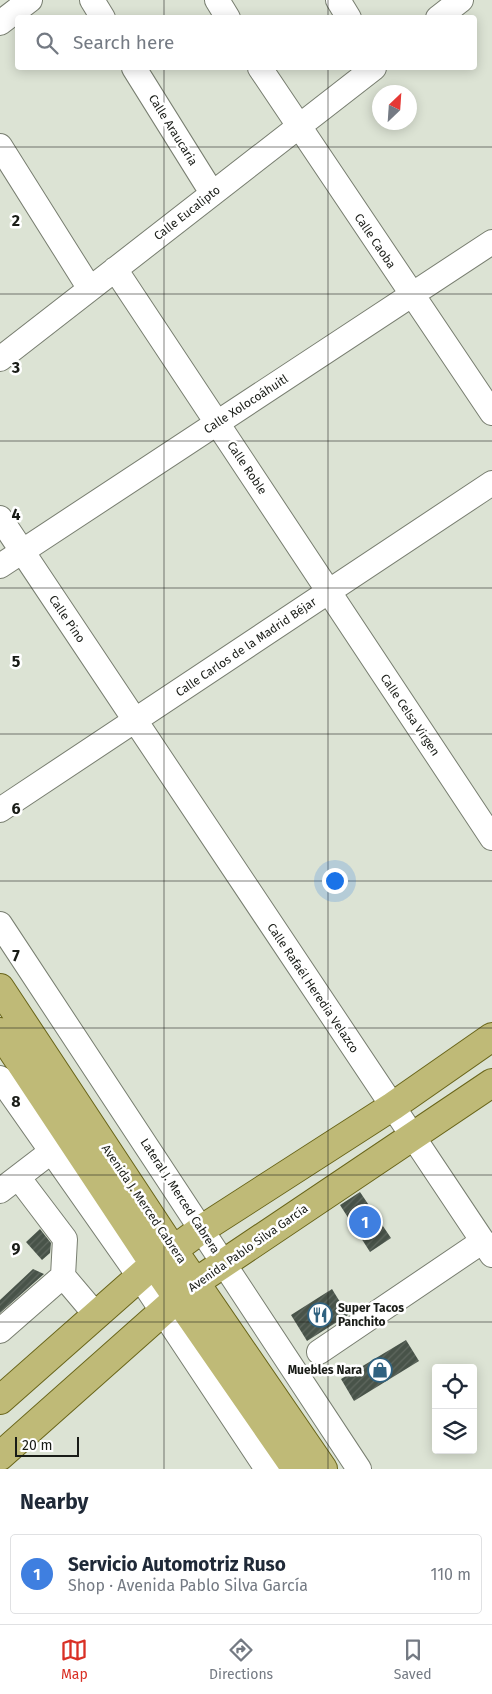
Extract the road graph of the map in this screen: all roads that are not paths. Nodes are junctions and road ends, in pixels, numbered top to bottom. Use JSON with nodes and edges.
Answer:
{"nodes":[{"id":1,"x":30,"y":0,"type":"edge"},
{"id":2,"x":92,"y":0,"type":"edge"},
{"id":3,"x":217,"y":0,"type":"edge"},
{"id":4,"x":338,"y":0,"type":"edge"},
{"id":5,"x":461,"y":0,"type":"edge"},
{"id":6,"x":101,"y":15,"type":"edge"},
{"id":7,"x":226,"y":15,"type":"edge"},
{"id":8,"x":347,"y":15,"type":"edge"},
{"id":9,"x":442,"y":15,"type":"edge"},
{"id":10,"x":0,"y":23,"type":"edge"},
{"id":11,"x":135,"y":70,"type":"edge"},
{"id":12,"x":261,"y":70,"type":"edge"},
{"id":13,"x":371,"y":70,"type":"edge"},
{"id":14,"x":298,"y":127,"type":"junction"},
{"id":15,"x":0,"y":146,"type":"edge"},
{"id":16,"x":212,"y":193,"type":"junction"},
{"id":17,"x":492,"y":242,"type":"edge"},
{"id":18,"x":115,"y":269,"type":"junction"},
{"id":19,"x":90,"y":289,"type":"junction"},
{"id":20,"x":412,"y":294,"type":"junction"},
{"id":21,"x":0,"y":358,"type":"edge"},
{"id":22,"x":492,"y":413,"type":"edge"},
{"id":23,"x":217,"y":423,"type":"junction"},
{"id":24,"x":492,"y":483,"type":"edge"},
{"id":25,"x":0,"y":518,"type":"edge"},
{"id":26,"x":22,"y":551,"type":"junction"},
{"id":27,"x":0,"y":566,"type":"edge"},
{"id":28,"x":329,"y":592,"type":"junction"},
{"id":29,"x":135,"y":720,"type":"junction"},
{"id":30,"x":0,"y":810,"type":"edge"},
{"id":31,"x":492,"y":838,"type":"edge"},
{"id":32,"x":0,"y":924,"type":"edge"},
{"id":33,"x":2,"y":994,"type":"edge"},
{"id":34,"x":0,"y":1032,"type":"edge"},
{"id":35,"x":492,"y":1037,"type":"edge"},
{"id":36,"x":0,"y":1078,"type":"edge"},
{"id":37,"x":492,"y":1083,"type":"edge"},
{"id":38,"x":393,"y":1106,"type":"junction"},
{"id":39,"x":412,"y":1136,"type":"junction"},
{"id":40,"x":52,"y":1151,"type":"junction"},
{"id":41,"x":9,"y":1184,"type":"edge"},
{"id":42,"x":202,"y":1229,"type":"junction"},
{"id":43,"x":487,"y":1248,"type":"edge"},
{"id":44,"x":155,"y":1263,"type":"junction"},
{"id":45,"x":224,"y":1263,"type":"junction"},
{"id":46,"x":63,"y":1276,"type":"junction"},
{"id":47,"x":179,"y":1297,"type":"junction"},
{"id":48,"x":96,"y":1315,"type":"junction"},
{"id":49,"x":0,"y":1331,"type":"edge"},
{"id":50,"x":319,"y":1352,"type":"dead end"},
{"id":51,"x":0,"y":1400,"type":"edge"},
{"id":52,"x":0,"y":1456,"type":"edge"},
{"id":53,"x":267,"y":1469,"type":"edge"},
{"id":54,"x":296,"y":1469,"type":"edge"},
{"id":55,"x":323,"y":1469,"type":"edge"},
{"id":56,"x":359,"y":1469,"type":"edge"}],
"edges":[{"from":1,"to":10,"type":"street"},
{"from":2,"to":6,"type":"street"},
{"from":3,"to":7,"type":"street"},
{"from":4,"to":8,"type":"street"},
{"from":5,"to":9,"type":"street"},
{"from":11,"to":16,"type":"street","name":"Calle Araucaria"},
{"from":12,"to":14,"type":"street","name":"Calle Caoba"},
{"from":13,"to":14,"type":"street","name":"Calle Eucalipto"},
{"from":14,"to":16,"type":"street","name":"Calle Eucalipto"},
{"from":14,"to":20,"type":"street","name":"Calle Caoba"},
{"from":15,"to":19,"type":"street"},
{"from":16,"to":18,"type":"street","name":"Calle Eucalipto"},
{"from":17,"to":20,"type":"street","name":"Calle Xolocoáhuitl"},
{"from":18,"to":19,"type":"street","name":"Calle Eucalipto"},
{"from":18,"to":23,"type":"street","name":"Calle Roble"},
{"from":19,"to":21,"type":"street","name":"Calle Eucalipto"},
{"from":20,"to":22,"type":"street","name":"Calle Caoba"},
{"from":20,"to":23,"type":"street","name":"Calle Xolocoáhuitl"},
{"from":23,"to":26,"type":"street","name":"Calle Xolocoáhuitl"},
{"from":23,"to":28,"type":"street","name":"Calle Roble"},
{"from":24,"to":28,"type":"street","name":"Calle Carlos de la Madrid Béjar"},
{"from":25,"to":26,"type":"street","name":"Calle Pino"},
{"from":26,"to":27,"type":"street","name":"Calle Xolocoáhuitl"},
{"from":26,"to":29,"type":"street","name":"Calle Pino"},
{"from":28,"to":29,"type":"street","name":"Calle Carlos de la Madrid Béjar"},
{"from":28,"to":31,"type":"street","name":"Calle Celsa Virgen"},
{"from":29,"to":30,"type":"street","name":"Calle Carlos de la Madrid Béjar"},
{"from":29,"to":38,"type":"street","name":"Calle Rafaél Heredia Velazco"},
{"from":32,"to":42,"type":"street","name":"Lateral J. Merced Cabrera"},
{"from":33,"to":44,"type":"main road","name":"Avenida J. Merced Cabrera"},
{"from":34,"to":44,"type":"main road","name":"Avenida J. Merced Cabrera"},
{"from":35,"to":38,"type":"main road"},
{"from":36,"to":40,"type":"street"},
{"from":37,"to":39,"type":"main road","name":"Avenida Pablo Silva García"},
{"from":38,"to":39,"type":"street","name":"Calle Rafaél Heredia Velazco"},
{"from":38,"to":42,"type":"main road"},
{"from":39,"to":43,"type":"street","name":"Calle Rafaél Heredia Velazco"},
{"from":39,"to":45,"type":"main road","name":"Avenida Pablo Silva García"},
{"from":40,"to":41,"type":"street"},
{"from":40,"to":44,"type":"street"},
{"from":41,"to":46,"type":"street"},
{"from":42,"to":44,"type":"main road"},
{"from":42,"to":45,"type":"street","name":"Lateral J. Merced Cabrera"},
{"from":43,"to":50,"type":"street"},
{"from":44,"to":47,"type":"main road","name":"Avenida J. Merced Cabrera"},
{"from":44,"to":47,"type":"street"},
{"from":44,"to":48,"type":"main road"},
{"from":45,"to":47,"type":"main road","name":"Avenida Pablo Silva García"},
{"from":45,"to":56,"type":"street","name":"Lateral J. Merced Cabrera"},
{"from":46,"to":48,"type":"street"},
{"from":46,"to":49,"type":"street"},
{"from":47,"to":52,"type":"main road","name":"Avenida Pablo Silva García"},
{"from":47,"to":53,"type":"street"},
{"from":47,"to":54,"type":"main road","name":"Avenida J. Merced Cabrera"},
{"from":47,"to":55,"type":"main road","name":"Avenida J. Merced Cabrera"},
{"from":48,"to":51,"type":"main road"}]}
